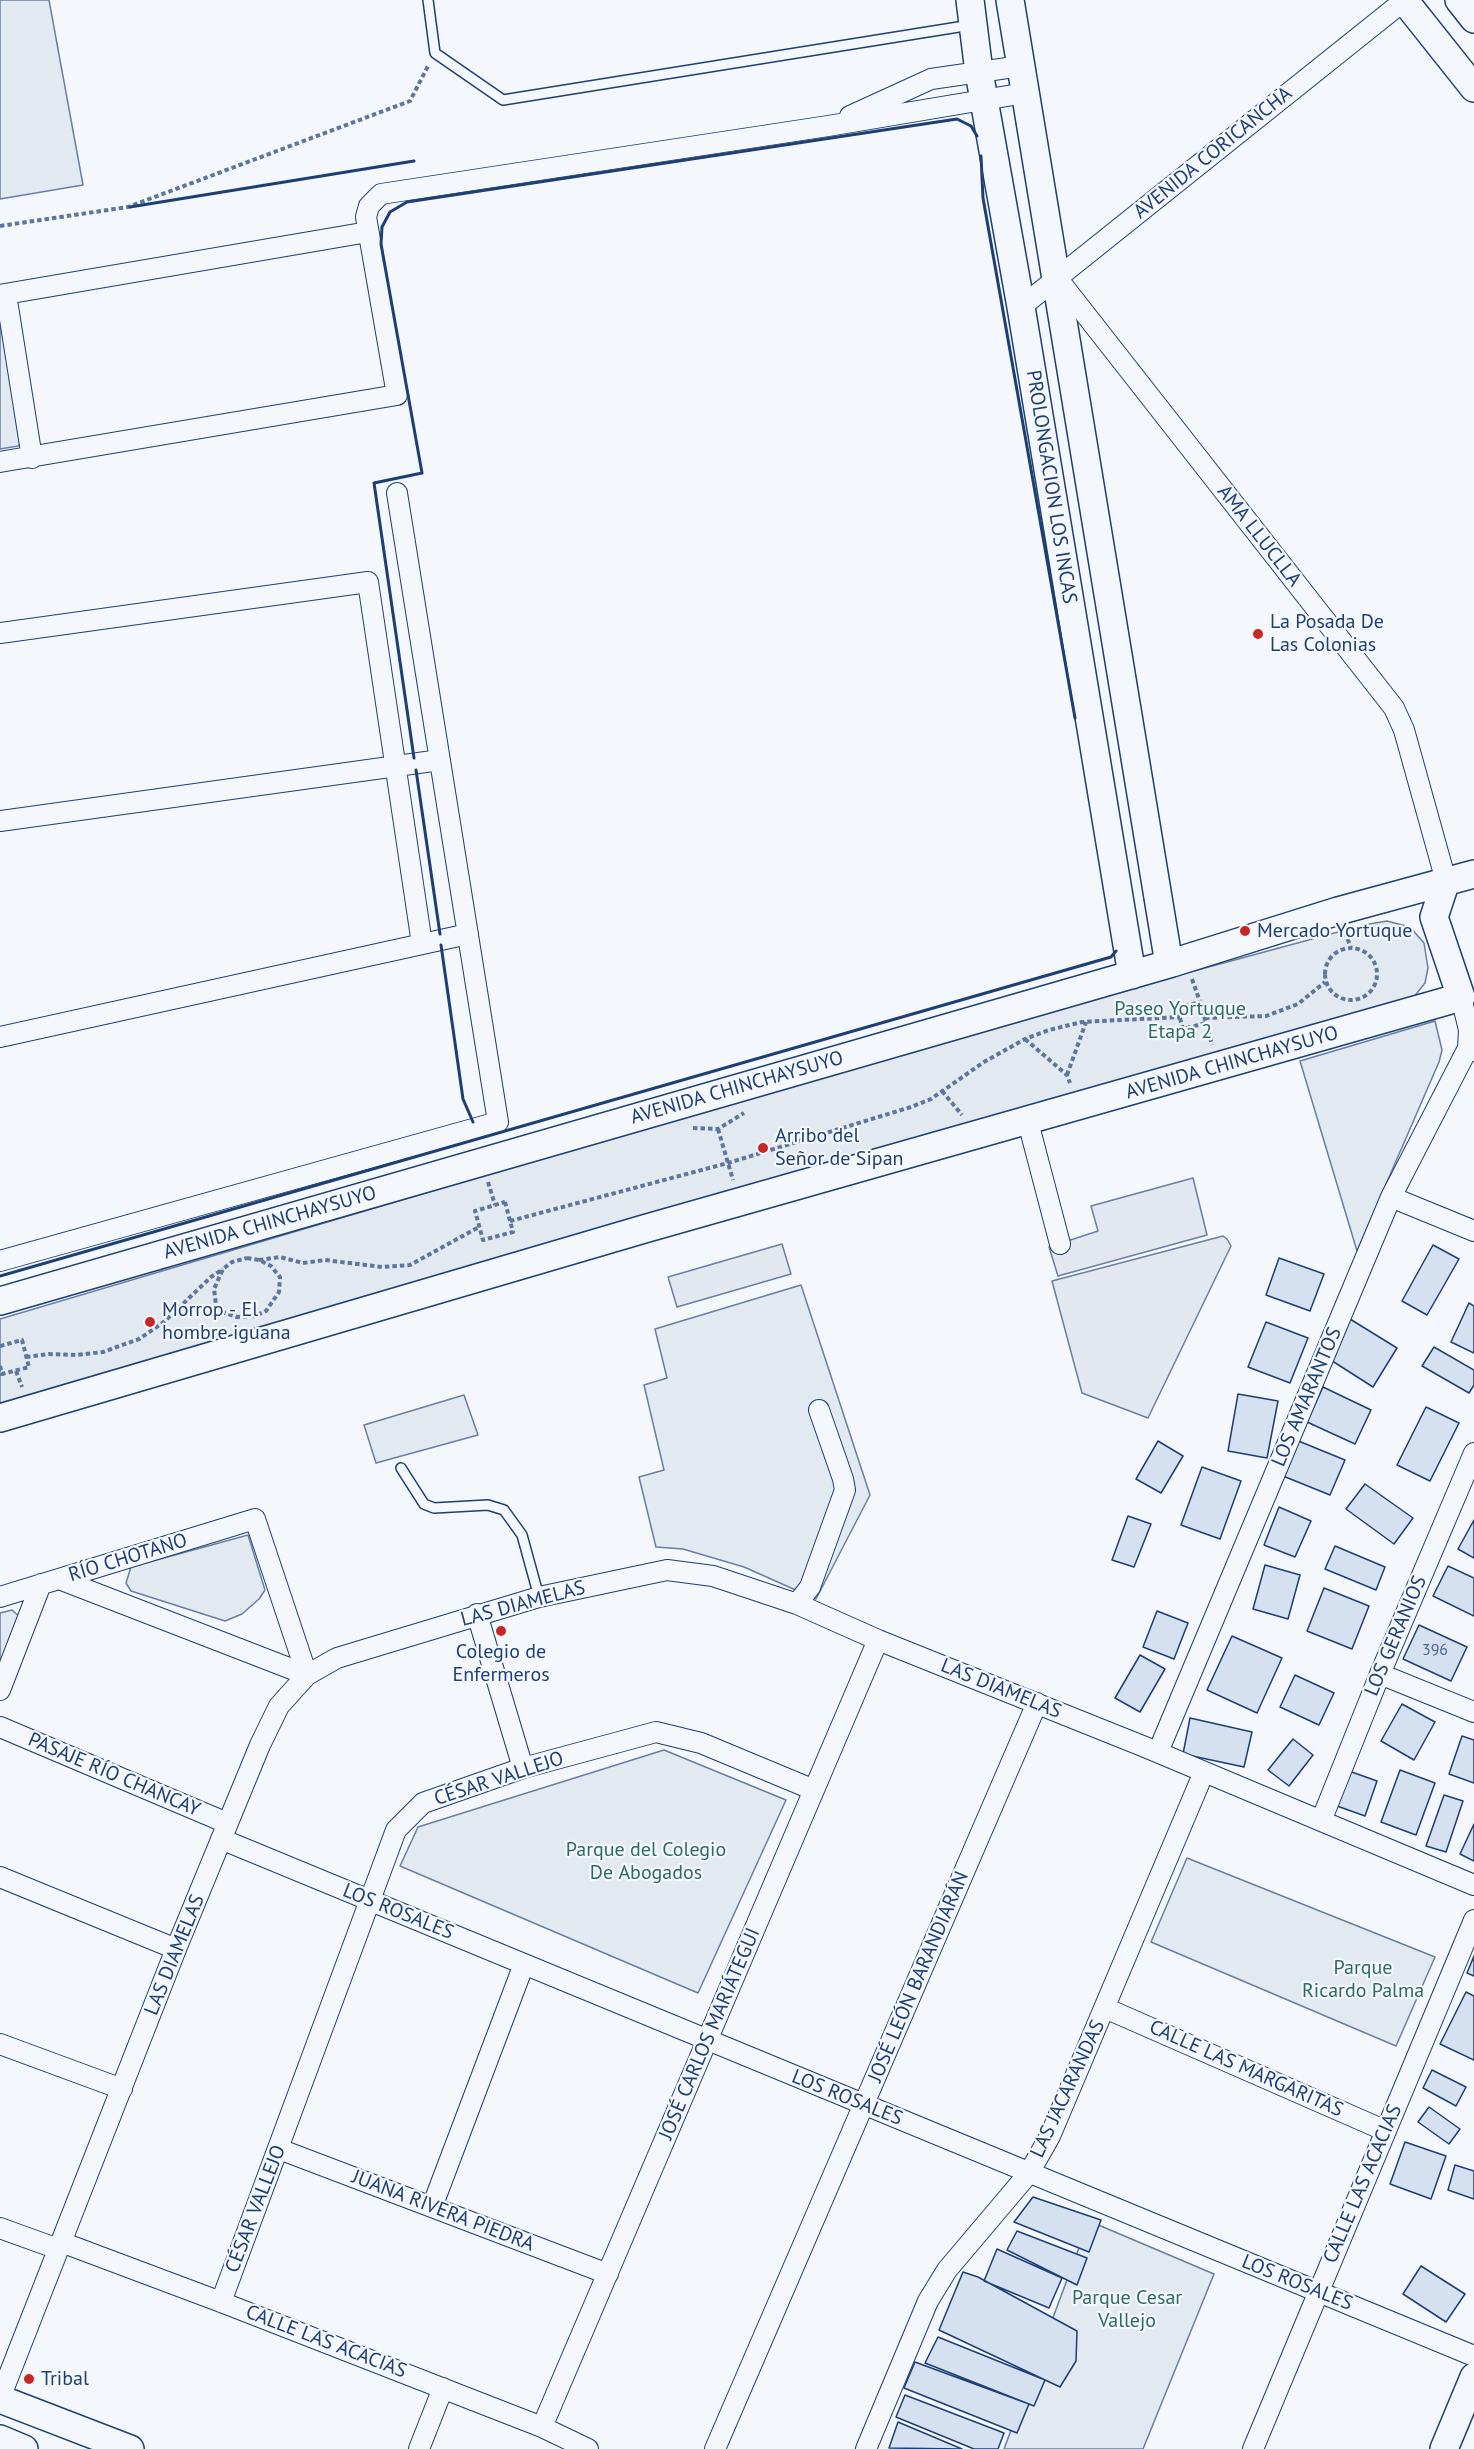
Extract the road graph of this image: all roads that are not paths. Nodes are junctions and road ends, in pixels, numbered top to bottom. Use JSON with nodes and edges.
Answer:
{"nodes":[{"id":1,"x":428,"y":0,"type":"edge"},
{"id":2,"x":1010,"y":0,"type":"edge"},
{"id":3,"x":1405,"y":0,"type":"edge"},
{"id":4,"x":1459,"y":0,"type":"edge"},
{"id":5,"x":972,"y":12,"type":"edge"},
{"id":6,"x":1474,"y":20,"type":"edge"},
{"id":7,"x":1020,"y":66,"type":"junction"},
{"id":8,"x":979,"y":72,"type":"junction"},
{"id":9,"x":1474,"y":88,"type":"edge"},
{"id":10,"x":1025,"y":93,"type":"junction"},
{"id":11,"x":984,"y":101,"type":"junction"},
{"id":12,"x":828,"y":126,"type":"junction"},
{"id":13,"x":368,"y":232,"type":"junction"},
{"id":14,"x":1057,"y":278,"type":"junction"},
{"id":15,"x":3,"y":294,"type":"edge"},
{"id":16,"x":1021,"y":307,"type":"junction"},
{"id":17,"x":32,"y":458,"type":"junction"},
{"id":18,"x":0,"y":462,"type":"edge"},
{"id":19,"x":397,"y":493,"type":"dead end"},
{"id":20,"x":0,"y":633,"type":"edge"},
{"id":21,"x":440,"y":760,"type":"junction"},
{"id":22,"x":395,"y":767,"type":"junction"},
{"id":23,"x":0,"y":821,"type":"edge"},
{"id":24,"x":1474,"y":874,"type":"edge"},
{"id":25,"x":1446,"y":881,"type":"junction"},
{"id":26,"x":468,"y":934,"type":"junction"},
{"id":27,"x":422,"y":944,"type":"junction"},
{"id":28,"x":1180,"y":970,"type":"junction"},
{"id":29,"x":1132,"y":975,"type":"junction"},
{"id":30,"x":1461,"y":997,"type":"junction"},
{"id":31,"x":0,"y":1037,"type":"edge"},
{"id":32,"x":1471,"y":1049,"type":"edge"},
{"id":33,"x":1028,"y":1122,"type":"junction"},
{"id":34,"x":1391,"y":1197,"type":"junction"},
{"id":35,"x":1474,"y":1231,"type":"edge"},
{"id":36,"x":1060,"y":1244,"type":"dead end"},
{"id":37,"x":0,"y":1261,"type":"edge"},
{"id":38,"x":0,"y":1301,"type":"edge"},
{"id":39,"x":819,"y":1410,"type":"dead end"},
{"id":40,"x":0,"y":1418,"type":"edge"},
{"id":41,"x":1474,"y":1453,"type":"edge"},
{"id":42,"x":401,"y":1468,"type":"dead end"},
{"id":43,"x":50,"y":1582,"type":"junction"},
{"id":44,"x":0,"y":1597,"type":"edge"},
{"id":45,"x":539,"y":1597,"type":"junction"},
{"id":46,"x":797,"y":1604,"type":"junction"},
{"id":47,"x":477,"y":1614,"type":"junction"},
{"id":48,"x":878,"y":1640,"type":"junction"},
{"id":49,"x":307,"y":1674,"type":"junction"},
{"id":50,"x":1380,"y":1674,"type":"junction"},
{"id":51,"x":0,"y":1690,"type":"edge"},
{"id":52,"x":1037,"y":1703,"type":"junction"},
{"id":53,"x":1474,"y":1712,"type":"edge"},
{"id":54,"x":0,"y":1727,"type":"edge"},
{"id":55,"x":1158,"y":1752,"type":"junction"},
{"id":56,"x":523,"y":1768,"type":"junction"},
{"id":57,"x":1204,"y":1772,"type":"junction"},
{"id":58,"x":814,"y":1790,"type":"junction"},
{"id":59,"x":1321,"y":1821,"type":"junction"},
{"id":60,"x":224,"y":1831,"type":"junction"},
{"id":61,"x":0,"y":1877,"type":"edge"},
{"id":62,"x":1474,"y":1885,"type":"edge"},
{"id":63,"x":370,"y":1901,"type":"junction"},
{"id":64,"x":1474,"y":1920,"type":"edge"},
{"id":65,"x":176,"y":1949,"type":"junction"},
{"id":66,"x":524,"y":1964,"type":"junction"},
{"id":67,"x":1105,"y":2008,"type":"junction"},
{"id":68,"x":707,"y":2040,"type":"junction"},
{"id":69,"x":0,"y":2044,"type":"edge"},
{"id":70,"x":122,"y":2089,"type":"junction"},
{"id":71,"x":864,"y":2104,"type":"junction"},
{"id":72,"x":1386,"y":2131,"type":"junction"},
{"id":73,"x":279,"y":2149,"type":"junction"},
{"id":74,"x":1029,"y":2172,"type":"junction"},
{"id":75,"x":432,"y":2207,"type":"junction"},
{"id":76,"x":0,"y":2228,"type":"edge"},
{"id":77,"x":59,"y":2246,"type":"junction"},
{"id":78,"x":608,"y":2274,"type":"junction"},
{"id":79,"x":1318,"y":2292,"type":"junction"},
{"id":80,"x":221,"y":2302,"type":"junction"},
{"id":81,"x":1474,"y":2356,"type":"edge"},
{"id":82,"x":1474,"y":2378,"type":"edge"},
{"id":83,"x":443,"y":2388,"type":"junction"},
{"id":84,"x":0,"y":2398,"type":"edge"},
{"id":85,"x":542,"y":2427,"type":"junction"},
{"id":86,"x":0,"y":2439,"type":"edge"},
{"id":87,"x":24,"y":2449,"type":"edge"},
{"id":88,"x":130,"y":2449,"type":"edge"},
{"id":89,"x":419,"y":2449,"type":"edge"},
{"id":90,"x":588,"y":2449,"type":"edge"},
{"id":91,"x":715,"y":2449,"type":"edge"},
{"id":92,"x":866,"y":2449,"type":"edge"},
{"id":93,"x":1253,"y":2449,"type":"edge"},
{"id":94,"x":1444,"y":2449,"type":"edge"}],
"edges":[{"from":1,"to":5,"type":"lane"},
{"from":2,"to":7,"type":"street","name":"PROLONGACION LOS INCAS"},
{"from":3,"to":9,"type":"street"},
{"from":3,"to":14,"type":"street","name":"AVENIDA CORICANCHA"},
{"from":4,"to":6,"type":"street"},
{"from":5,"to":8,"type":"street","name":"PROLONGACION LOS INCAS"},
{"from":7,"to":8,"type":"street"},
{"from":7,"to":10,"type":"street","name":"PROLONGACION LOS INCAS"},
{"from":8,"to":11,"type":"street","name":"PROLONGACION LOS INCAS"},
{"from":8,"to":12,"type":"street"},
{"from":10,"to":11,"type":"street"},
{"from":10,"to":14,"type":"street","name":"PROLONGACION LOS INCAS"},
{"from":11,"to":12,"type":"street"},
{"from":11,"to":16,"type":"street","name":"PROLONGACION LOS INCAS"},
{"from":12,"to":13,"type":"street"},
{"from":13,"to":15,"type":"street"},
{"from":13,"to":17,"type":"street"},
{"from":14,"to":16,"type":"street","name":"AVENIDA CORICANCHA"},
{"from":14,"to":25,"type":"street","name":"AMA LLUCLLA"},
{"from":14,"to":28,"type":"street","name":"PROLONGACION LOS INCAS"},
{"from":15,"to":17,"type":"street"},
{"from":16,"to":29,"type":"street","name":"PROLONGACION LOS INCAS"},
{"from":17,"to":18,"type":"street"},
{"from":19,"to":21,"type":"street"},
{"from":20,"to":22,"type":"street"},
{"from":21,"to":22,"type":"street"},
{"from":21,"to":26,"type":"street"},
{"from":22,"to":23,"type":"street"},
{"from":22,"to":27,"type":"street"},
{"from":24,"to":25,"type":"street","name":"AVENIDA CHINCHAYSUYO"},
{"from":25,"to":28,"type":"street","name":"AVENIDA CHINCHAYSUYO"},
{"from":25,"to":30,"type":"street"},
{"from":26,"to":27,"type":"street"},
{"from":26,"to":37,"type":"street"},
{"from":27,"to":31,"type":"street"},
{"from":28,"to":29,"type":"street","name":"AVENIDA CHINCHAYSUYO"},
{"from":29,"to":38,"type":"street","name":"AVENIDA CHINCHAYSUYO"},
{"from":30,"to":32,"type":"street"},
{"from":30,"to":33,"type":"street","name":"AVENIDA CHINCHAYSUYO"},
{"from":32,"to":34,"type":"street","name":"LOS AMARANTOS"},
{"from":33,"to":36,"type":"street"},
{"from":33,"to":40,"type":"street","name":"AVENIDA CHINCHAYSUYO"},
{"from":34,"to":35,"type":"street"},
{"from":34,"to":55,"type":"street","name":"LOS AMARANTOS"},
{"from":39,"to":46,"type":"street"},
{"from":41,"to":50,"type":"street","name":"LOS GERANIOS"},
{"from":42,"to":45,"type":"lane"},
{"from":43,"to":44,"type":"street","name":"RÍO CHOTANO"},
{"from":43,"to":49,"type":"street"},
{"from":43,"to":49,"type":"street","name":"RÍO CHOTANO"},
{"from":43,"to":51,"type":"street"},
{"from":45,"to":46,"type":"street","name":"LAS DIAMELAS"},
{"from":45,"to":47,"type":"street","name":"LAS DIAMELAS"},
{"from":46,"to":48,"type":"street","name":"LAS DIAMELAS"},
{"from":47,"to":49,"type":"street","name":"LAS DIAMELAS"},
{"from":47,"to":56,"type":"street"},
{"from":48,"to":52,"type":"street","name":"LAS DIAMELAS"},
{"from":48,"to":58,"type":"street","name":"JOSÉ CARLOS MARIÁTEGUI"},
{"from":49,"to":60,"type":"street","name":"LAS DIAMELAS"},
{"from":50,"to":53,"type":"street"},
{"from":50,"to":59,"type":"street","name":"LOS GERANIOS"},
{"from":52,"to":55,"type":"street","name":"LAS DIAMELAS"},
{"from":52,"to":71,"type":"street","name":"JOSÉ LEÓN BARANDIARÁN"},
{"from":54,"to":60,"type":"street","name":"PASAJE RÍO CHANCAY"},
{"from":55,"to":57,"type":"street","name":"LAS DIAMELAS"},
{"from":56,"to":58,"type":"street","name":"CÉSAR VALLEJO"},
{"from":56,"to":63,"type":"street","name":"CÉSAR VALLEJO"},
{"from":57,"to":59,"type":"street","name":"LAS DIAMELAS"},
{"from":57,"to":67,"type":"street","name":"LAS JACARANDAS"},
{"from":58,"to":68,"type":"street","name":"JOSÉ CARLOS MARIÁTEGUI"},
{"from":59,"to":62,"type":"street","name":"LAS DIAMELAS"},
{"from":60,"to":63,"type":"street","name":"LOS ROSALES"},
{"from":60,"to":65,"type":"street","name":"LAS DIAMELAS"},
{"from":61,"to":65,"type":"street"},
{"from":63,"to":66,"type":"street","name":"LOS ROSALES"},
{"from":63,"to":73,"type":"street","name":"CÉSAR VALLEJO"},
{"from":64,"to":72,"type":"street","name":"CALLE LAS ACACIAS"},
{"from":65,"to":70,"type":"street","name":"LAS DIAMELAS"},
{"from":66,"to":68,"type":"street","name":"LOS ROSALES"},
{"from":66,"to":75,"type":"street"},
{"from":67,"to":72,"type":"street","name":"CALLE LAS MARGARITAS"},
{"from":67,"to":74,"type":"street","name":"LAS JACARANDAS"},
{"from":68,"to":71,"type":"street","name":"LOS ROSALES"},
{"from":68,"to":78,"type":"street","name":"JOSÉ CARLOS MARIÁTEGUI"},
{"from":69,"to":70,"type":"street"},
{"from":70,"to":77,"type":"street","name":"LAS DIAMELAS"},
{"from":71,"to":74,"type":"street","name":"LOS ROSALES"},
{"from":71,"to":91,"type":"street","name":"JOSÉ LEÓN BARANDIARÁN"},
{"from":72,"to":79,"type":"street","name":"CALLE LAS ACACIAS"},
{"from":73,"to":75,"type":"street","name":"JUANA RIVERA PIEDRA"},
{"from":73,"to":80,"type":"street","name":"CÉSAR VALLEJO"},
{"from":74,"to":79,"type":"street","name":"LOS ROSALES"},
{"from":74,"to":92,"type":"street","name":"LAS JACARANDAS"},
{"from":75,"to":78,"type":"street","name":"JUANA RIVERA PIEDRA"},
{"from":76,"to":77,"type":"street","name":"CALLE LAS ACACIAS"},
{"from":77,"to":80,"type":"street","name":"CALLE LAS ACACIAS"},
{"from":77,"to":84,"type":"street","name":"LAS DIAMELAS"},
{"from":78,"to":85,"type":"street","name":"JOSÉ CARLOS MARIÁTEGUI"},
{"from":79,"to":81,"type":"street","name":"LOS ROSALES"},
{"from":79,"to":93,"type":"street","name":"CALLE LAS ACACIAS"},
{"from":80,"to":83,"type":"street","name":"CALLE LAS ACACIAS"},
{"from":82,"to":94,"type":"street"},
{"from":83,"to":85,"type":"street","name":"CALLE LAS ACACIAS"},
{"from":83,"to":89,"type":"street"},
{"from":84,"to":88,"type":"street"},
{"from":85,"to":90,"type":"street","name":"CALLE LAS ACACIAS"},
{"from":86,"to":87,"type":"street"}]}
